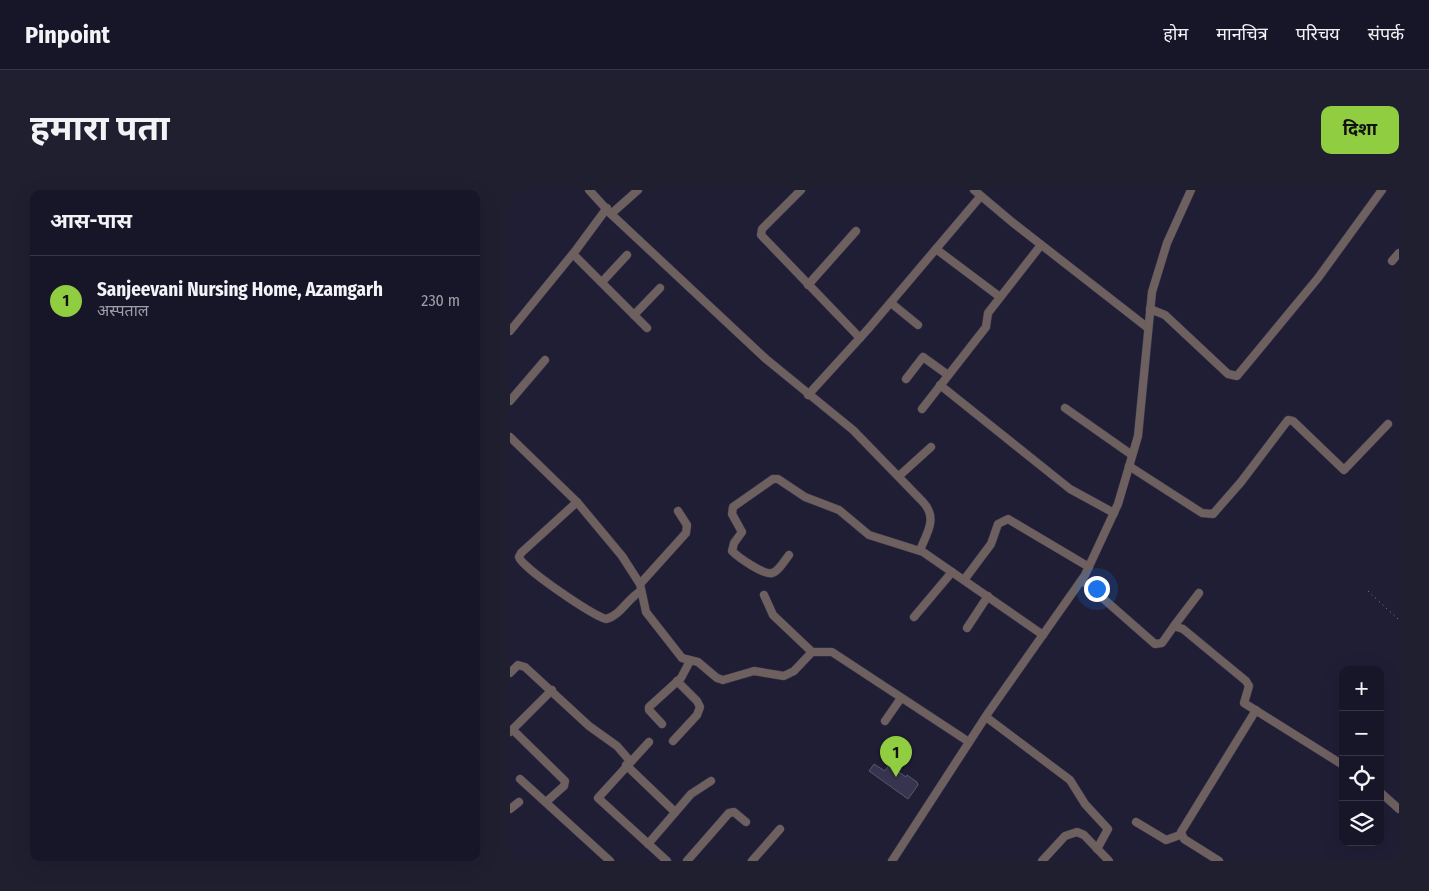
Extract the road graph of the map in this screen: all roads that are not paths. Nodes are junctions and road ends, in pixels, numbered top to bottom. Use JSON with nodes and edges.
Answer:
{"nodes":[{"id":1,"x":589,"y":190,"type":"edge"},
{"id":2,"x":638,"y":190,"type":"edge"},
{"id":3,"x":801,"y":190,"type":"edge"},
{"id":4,"x":974,"y":190,"type":"edge"},
{"id":5,"x":1191,"y":190,"type":"edge"},
{"id":6,"x":1382,"y":190,"type":"edge"},
{"id":7,"x":980,"y":197,"type":"junction"},
{"id":8,"x":609,"y":211,"type":"junction"},
{"id":9,"x":856,"y":231,"type":"dead end"},
{"id":10,"x":1041,"y":245,"type":"junction"},
{"id":11,"x":936,"y":249,"type":"junction"},
{"id":12,"x":1399,"y":253,"type":"edge"},
{"id":13,"x":573,"y":254,"type":"junction"},
{"id":14,"x":627,"y":255,"type":"dead end"},
{"id":15,"x":1392,"y":261,"type":"dead end"},
{"id":16,"x":602,"y":282,"type":"junction"},
{"id":17,"x":808,"y":285,"type":"junction"},
{"id":18,"x":660,"y":288,"type":"dead end"},
{"id":19,"x":1000,"y":297,"type":"junction"},
{"id":20,"x":891,"y":302,"type":"junction"},
{"id":21,"x":1150,"y":309,"type":"junction"},
{"id":22,"x":634,"y":315,"type":"junction"},
{"id":23,"x":918,"y":325,"type":"dead end"},
{"id":24,"x":647,"y":328,"type":"dead end"},
{"id":25,"x":1148,"y":328,"type":"junction"},
{"id":26,"x":510,"y":331,"type":"edge"},
{"id":27,"x":860,"y":338,"type":"junction"},
{"id":28,"x":545,"y":360,"type":"dead end"},
{"id":29,"x":948,"y":375,"type":"junction"},
{"id":30,"x":906,"y":379,"type":"dead end"},
{"id":31,"x":940,"y":385,"type":"junction"},
{"id":32,"x":808,"y":395,"type":"junction"},
{"id":33,"x":510,"y":401,"type":"edge"},
{"id":34,"x":1065,"y":408,"type":"dead end"},
{"id":35,"x":922,"y":409,"type":"dead end"},
{"id":36,"x":1388,"y":424,"type":"dead end"},
{"id":37,"x":510,"y":437,"type":"edge"},
{"id":38,"x":931,"y":447,"type":"dead end"},
{"id":39,"x":1132,"y":455,"type":"junction"},
{"id":40,"x":1129,"y":466,"type":"junction"},
{"id":41,"x":899,"y":476,"type":"junction"},
{"id":42,"x":577,"y":502,"type":"junction"},
{"id":43,"x":678,"y":511,"type":"dead end"},
{"id":44,"x":1114,"y":513,"type":"junction"},
{"id":45,"x":920,"y":550,"type":"junction"},
{"id":46,"x":789,"y":556,"type":"dead end"},
{"id":47,"x":1089,"y":567,"type":"junction"},
{"id":48,"x":952,"y":572,"type":"junction"},
{"id":49,"x":964,"y":580,"type":"junction"},
{"id":50,"x":1082,"y":580,"type":"junction"},
{"id":51,"x":641,"y":587,"type":"junction"},
{"id":52,"x":1199,"y":593,"type":"dead end"},
{"id":53,"x":764,"y":595,"type":"dead end"},
{"id":54,"x":988,"y":596,"type":"junction"},
{"id":55,"x":914,"y":617,"type":"dead end"},
{"id":56,"x":1174,"y":626,"type":"junction"},
{"id":57,"x":967,"y":628,"type":"dead end"},
{"id":58,"x":1043,"y":635,"type":"junction"},
{"id":59,"x":812,"y":652,"type":"junction"},
{"id":60,"x":690,"y":661,"type":"junction"},
{"id":61,"x":510,"y":673,"type":"edge"},
{"id":62,"x":677,"y":682,"type":"junction"},
{"id":63,"x":552,"y":690,"type":"junction"},
{"id":64,"x":901,"y":698,"type":"junction"},
{"id":65,"x":1256,"y":710,"type":"junction"},
{"id":66,"x":986,"y":717,"type":"junction"},
{"id":67,"x":885,"y":721,"type":"dead end"},
{"id":68,"x":662,"y":724,"type":"dead end"},
{"id":69,"x":511,"y":731,"type":"edge"},
{"id":70,"x":673,"y":741,"type":"dead end"},
{"id":71,"x":649,"y":742,"type":"dead end"},
{"id":72,"x":969,"y":742,"type":"junction"},
{"id":73,"x":1339,"y":762,"type":"edge"},
{"id":74,"x":628,"y":763,"type":"junction"},
{"id":75,"x":520,"y":779,"type":"dead end"},
{"id":76,"x":711,"y":781,"type":"dead end"},
{"id":77,"x":1384,"y":796,"type":"edge"},
{"id":78,"x":519,"y":802,"type":"dead end"},
{"id":79,"x":546,"y":802,"type":"junction"},
{"id":80,"x":510,"y":809,"type":"edge"},
{"id":81,"x":1399,"y":809,"type":"edge"},
{"id":82,"x":674,"y":812,"type":"junction"},
{"id":83,"x":746,"y":822,"type":"dead end"},
{"id":84,"x":1136,"y":822,"type":"dead end"},
{"id":85,"x":780,"y":829,"type":"dead end"},
{"id":86,"x":1180,"y":835,"type":"junction"},
{"id":87,"x":648,"y":844,"type":"junction"},
{"id":88,"x":1097,"y":849,"type":"junction"},
{"id":89,"x":661,"y":859,"type":"edge"},
{"id":90,"x":1215,"y":860,"type":"edge"},
{"id":91,"x":610,"y":861,"type":"edge"},
{"id":92,"x":687,"y":861,"type":"edge"},
{"id":93,"x":752,"y":861,"type":"edge"},
{"id":94,"x":892,"y":861,"type":"edge"},
{"id":95,"x":1042,"y":861,"type":"edge"},
{"id":96,"x":1109,"y":861,"type":"edge"}],
"edges":[{"from":1,"to":8,"type":"street"},
{"from":2,"to":8,"type":"street"},
{"from":3,"to":17,"type":"street"},
{"from":4,"to":7,"type":"street"},
{"from":5,"to":21,"type":"street"},
{"from":6,"to":21,"type":"street"},
{"from":7,"to":10,"type":"street"},
{"from":7,"to":11,"type":"street"},
{"from":8,"to":13,"type":"street"},
{"from":8,"to":32,"type":"street"},
{"from":9,"to":17,"type":"street"},
{"from":10,"to":19,"type":"street"},
{"from":10,"to":25,"type":"street"},
{"from":11,"to":19,"type":"street"},
{"from":11,"to":20,"type":"street"},
{"from":12,"to":15,"type":"street"},
{"from":13,"to":16,"type":"street"},
{"from":13,"to":26,"type":"street"},
{"from":14,"to":16,"type":"street"},
{"from":16,"to":22,"type":"street"},
{"from":17,"to":27,"type":"street"},
{"from":18,"to":22,"type":"street"},
{"from":19,"to":29,"type":"street"},
{"from":20,"to":23,"type":"street"},
{"from":20,"to":27,"type":"street"},
{"from":21,"to":25,"type":"street"},
{"from":22,"to":24,"type":"street"},
{"from":25,"to":39,"type":"street"},
{"from":27,"to":32,"type":"street"},
{"from":28,"to":33,"type":"street"},
{"from":29,"to":30,"type":"street"},
{"from":29,"to":31,"type":"street"},
{"from":31,"to":35,"type":"street"},
{"from":31,"to":44,"type":"street"},
{"from":32,"to":41,"type":"street"},
{"from":34,"to":39,"type":"street"},
{"from":36,"to":40,"type":"street"},
{"from":37,"to":42,"type":"street"},
{"from":38,"to":41,"type":"street"},
{"from":39,"to":40,"type":"street"},
{"from":40,"to":44,"type":"street"},
{"from":41,"to":45,"type":"street"},
{"from":42,"to":51,"type":"street"},
{"from":42,"to":51,"type":"street"},
{"from":43,"to":51,"type":"street"},
{"from":44,"to":47,"type":"street"},
{"from":45,"to":46,"type":"street"},
{"from":45,"to":48,"type":"street"},
{"from":47,"to":49,"type":"street"},
{"from":47,"to":50,"type":"street"},
{"from":48,"to":49,"type":"street"},
{"from":48,"to":55,"type":"street"},
{"from":49,"to":54,"type":"street"},
{"from":50,"to":56,"type":"street"},
{"from":50,"to":58,"type":"street"},
{"from":51,"to":60,"type":"street"},
{"from":52,"to":56,"type":"street"},
{"from":53,"to":59,"type":"street"},
{"from":54,"to":57,"type":"street"},
{"from":54,"to":58,"type":"street"},
{"from":56,"to":65,"type":"street"},
{"from":58,"to":66,"type":"street"},
{"from":59,"to":60,"type":"street"},
{"from":59,"to":64,"type":"street"},
{"from":60,"to":62,"type":"street"},
{"from":61,"to":63,"type":"street"},
{"from":62,"to":68,"type":"street"},
{"from":62,"to":70,"type":"street"},
{"from":63,"to":69,"type":"street"},
{"from":63,"to":74,"type":"street"},
{"from":64,"to":67,"type":"street"},
{"from":64,"to":72,"type":"street"},
{"from":65,"to":73,"type":"street"},
{"from":65,"to":86,"type":"street"},
{"from":66,"to":72,"type":"street"},
{"from":66,"to":88,"type":"street"},
{"from":69,"to":79,"type":"street"},
{"from":71,"to":74,"type":"street"},
{"from":72,"to":94,"type":"street"},
{"from":74,"to":82,"type":"street"},
{"from":74,"to":87,"type":"street"},
{"from":75,"to":79,"type":"street"},
{"from":76,"to":82,"type":"street"},
{"from":77,"to":81,"type":"street"},
{"from":78,"to":80,"type":"street"},
{"from":79,"to":91,"type":"street"},
{"from":82,"to":87,"type":"street"},
{"from":83,"to":92,"type":"street"},
{"from":84,"to":86,"type":"street"},
{"from":85,"to":93,"type":"street"},
{"from":86,"to":90,"type":"street"},
{"from":87,"to":89,"type":"street"},
{"from":88,"to":95,"type":"street"},
{"from":88,"to":96,"type":"street"}]}
